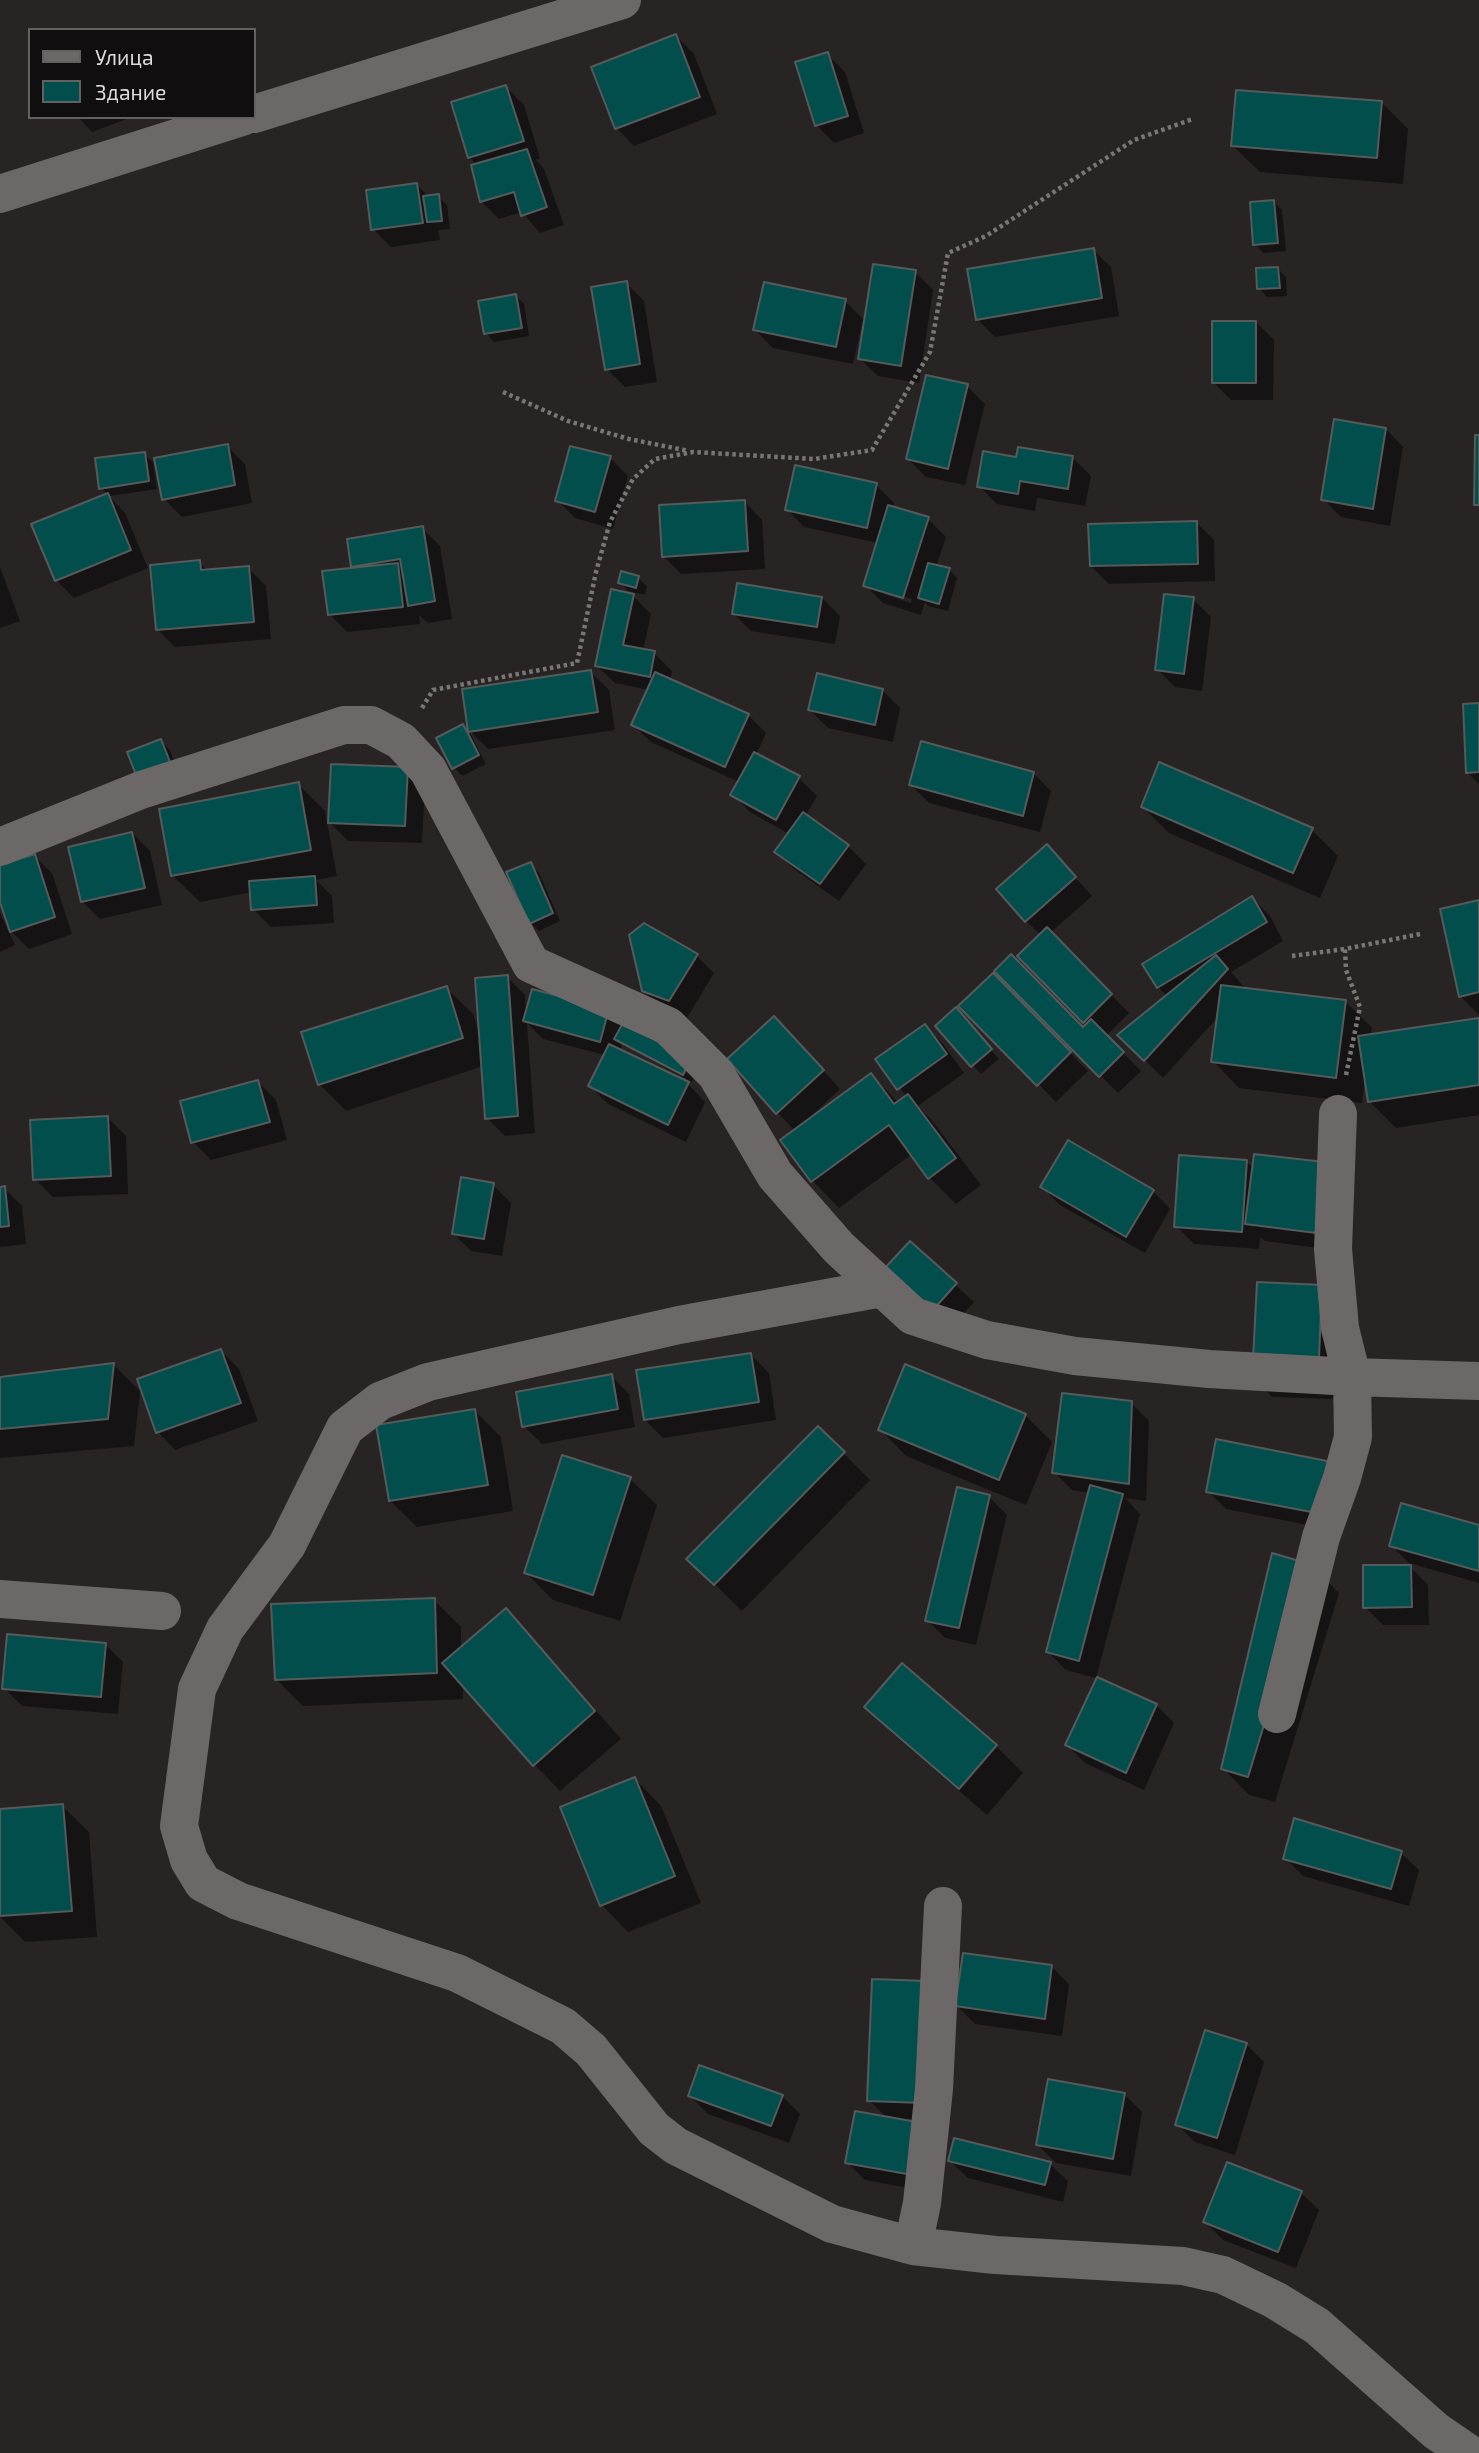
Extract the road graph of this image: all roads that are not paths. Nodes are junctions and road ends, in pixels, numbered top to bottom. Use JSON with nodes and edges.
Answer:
{"nodes":[{"id":1,"x":622,"y":0,"type":"edge"},
{"id":2,"x":256,"y":113,"type":"edge"},
{"id":3,"x":236,"y":119,"type":"edge"},
{"id":4,"x":0,"y":194,"type":"edge"},
{"id":5,"x":0,"y":847,"type":"edge"},
{"id":6,"x":1338,"y":1114,"type":"road end"},
{"id":7,"x":882,"y":1288,"type":"junction"},
{"id":8,"x":1352,"y":1377,"type":"junction"},
{"id":9,"x":1479,"y":1381,"type":"edge"},
{"id":10,"x":0,"y":1599,"type":"edge"},
{"id":11,"x":162,"y":1611,"type":"dead end"},
{"id":12,"x":1277,"y":1714,"type":"dead end"},
{"id":13,"x":943,"y":1906,"type":"dead end"},
{"id":14,"x":913,"y":2246,"type":"junction"},
{"id":15,"x":1468,"y":2453,"type":"edge"}],
"edges":[{"from":1,"to":2,"type":"street"},
{"from":3,"to":4,"type":"street"},
{"from":5,"to":7,"type":"street"},
{"from":6,"to":8,"type":"street"},
{"from":7,"to":8,"type":"street"},
{"from":7,"to":14,"type":"street"},
{"from":8,"to":9,"type":"street"},
{"from":8,"to":12,"type":"street"},
{"from":10,"to":11,"type":"street"},
{"from":13,"to":14,"type":"street"},
{"from":14,"to":15,"type":"street"}]}
